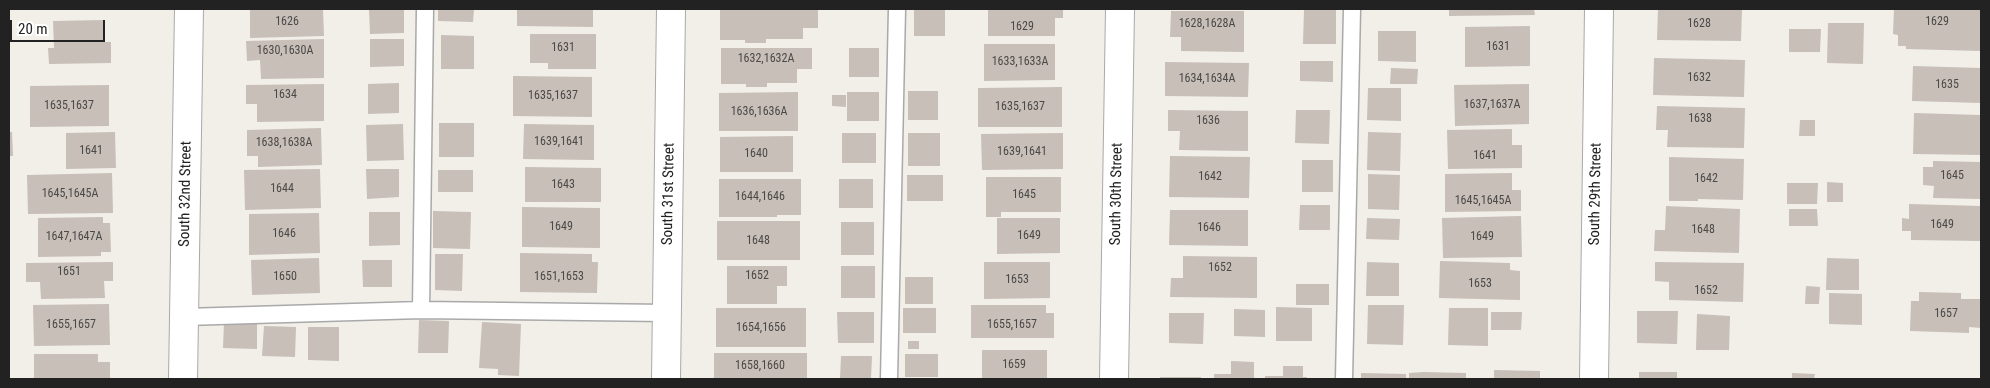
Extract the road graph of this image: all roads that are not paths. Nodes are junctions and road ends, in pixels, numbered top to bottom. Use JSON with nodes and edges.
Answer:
{"nodes":[{"id":1,"x":189,"y":9,"type":"edge"},
{"id":2,"x":425,"y":9,"type":"edge"},
{"id":3,"x":670,"y":9,"type":"edge"},
{"id":4,"x":897,"y":9,"type":"edge"},
{"id":5,"x":1120,"y":9,"type":"edge"},
{"id":6,"x":1352,"y":9,"type":"edge"},
{"id":7,"x":1599,"y":9,"type":"edge"},
{"id":8,"x":421,"y":310,"type":"junction"},
{"id":9,"x":667,"y":313,"type":"junction"},
{"id":10,"x":185,"y":317,"type":"junction"},
{"id":11,"x":183,"y":379,"type":"edge"},
{"id":12,"x":666,"y":379,"type":"edge"},
{"id":13,"x":889,"y":379,"type":"edge"},
{"id":14,"x":1114,"y":379,"type":"edge"},
{"id":15,"x":1344,"y":379,"type":"edge"},
{"id":16,"x":1594,"y":379,"type":"edge"}],
"edges":[{"from":1,"to":10,"type":"street","name":"South 32nd Street"},
{"from":2,"to":8,"type":"lane"},
{"from":3,"to":9,"type":"street","name":"South 31st Street"},
{"from":4,"to":13,"type":"lane"},
{"from":5,"to":14,"type":"street","name":"South 30th Street"},
{"from":6,"to":15,"type":"lane"},
{"from":7,"to":16,"type":"street","name":"South 29th Street"},
{"from":8,"to":9,"type":"lane"},
{"from":8,"to":10,"type":"lane"},
{"from":9,"to":12,"type":"street","name":"South 31st Street"},
{"from":10,"to":11,"type":"street","name":"South 32nd Street"}]}
